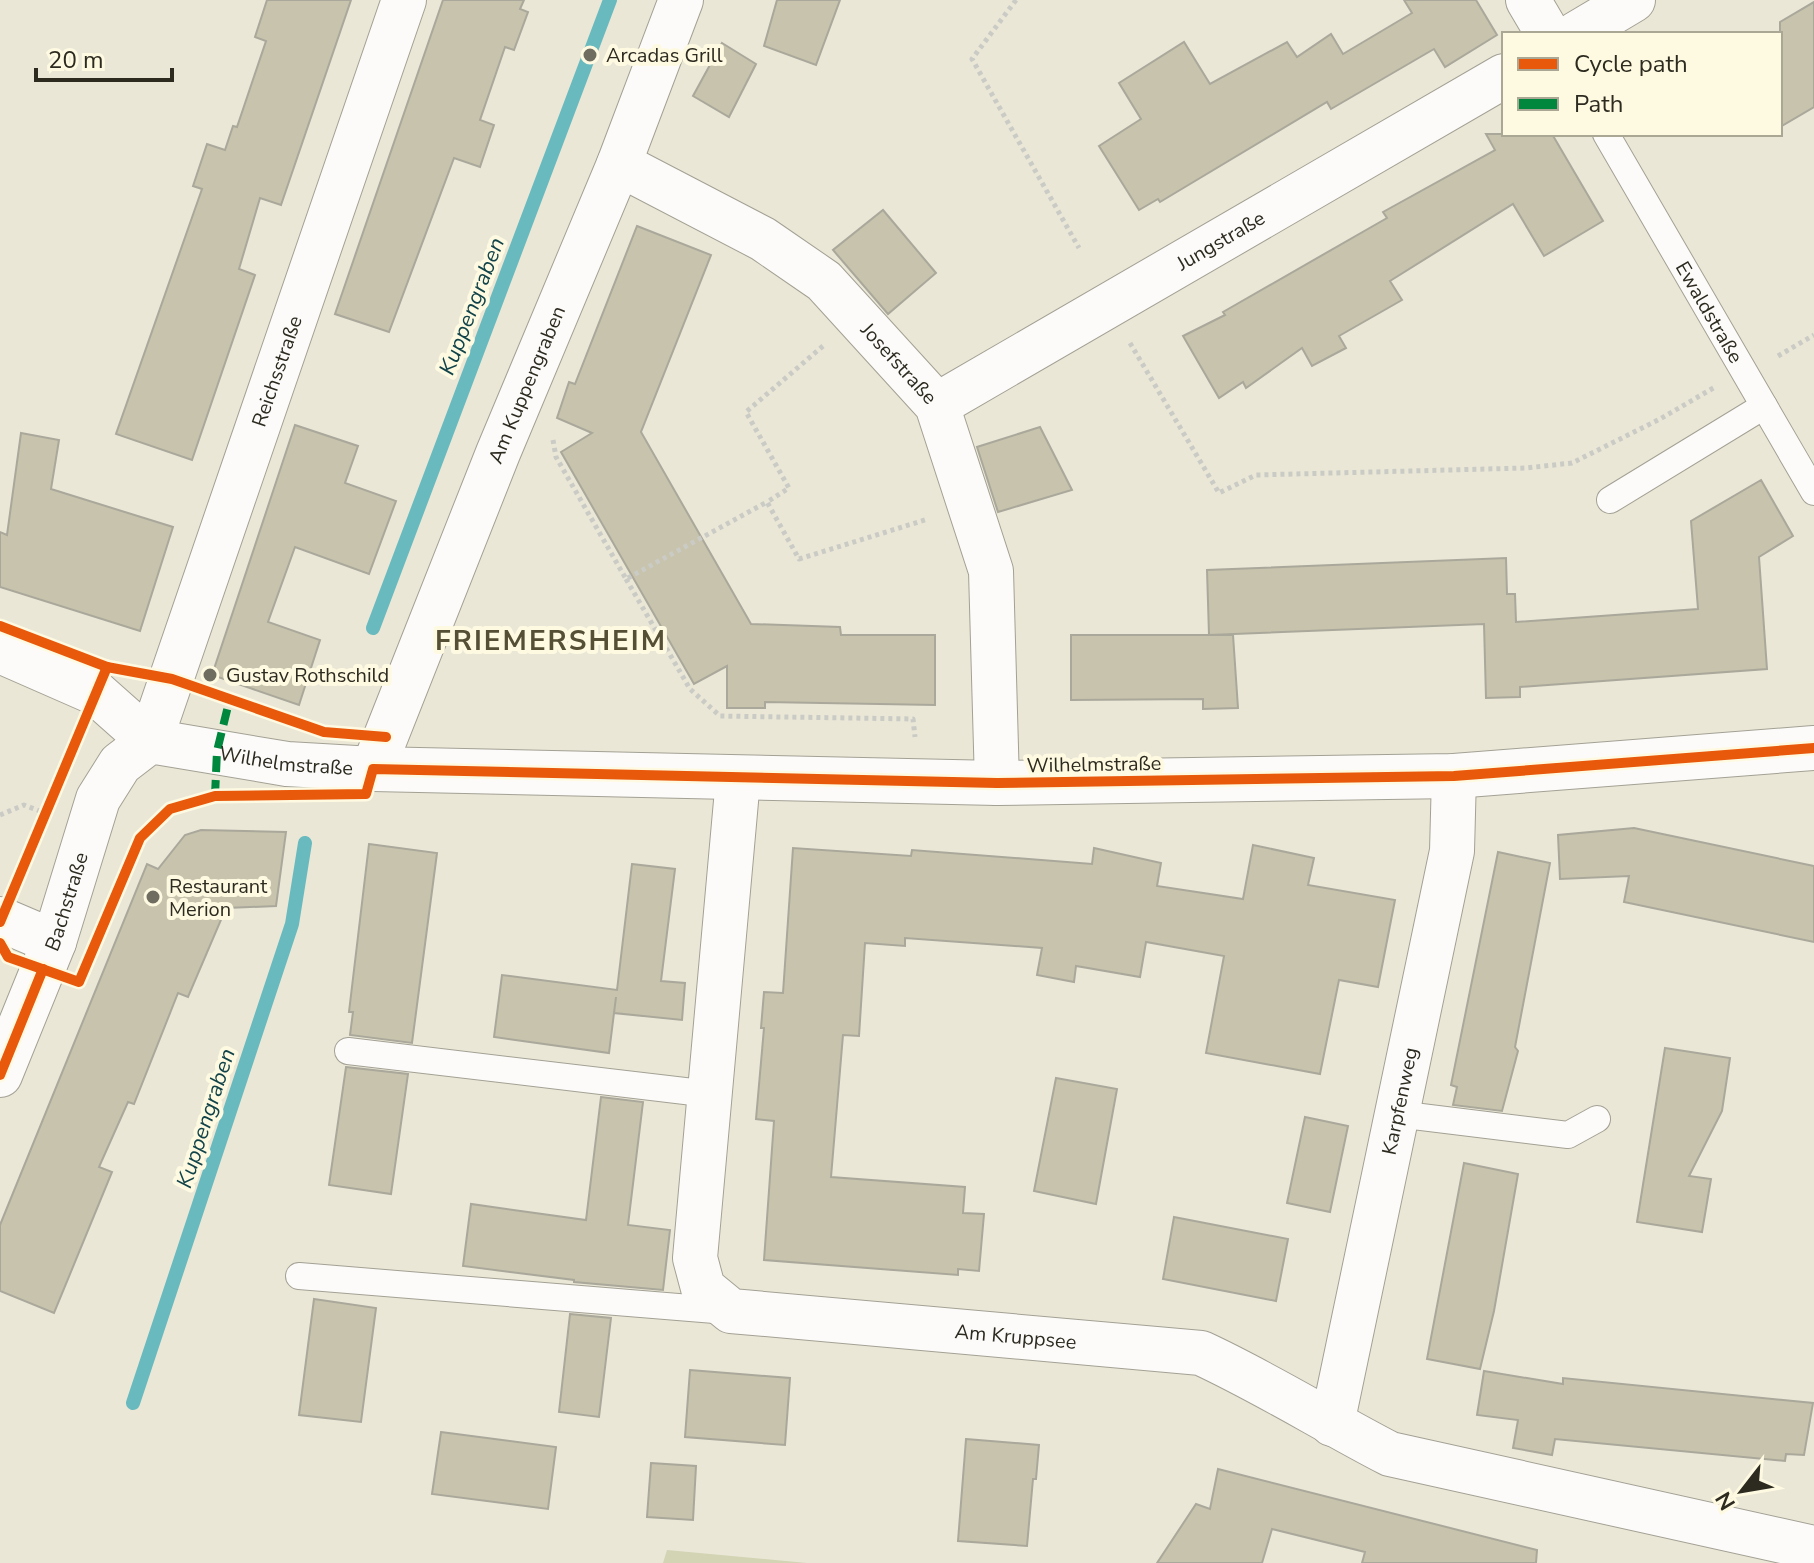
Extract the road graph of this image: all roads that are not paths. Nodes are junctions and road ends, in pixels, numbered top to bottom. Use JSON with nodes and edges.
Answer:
{"nodes":[{"id":1,"x":404,"y":0,"type":"edge"},
{"id":2,"x":681,"y":0,"type":"edge"},
{"id":3,"x":1528,"y":0,"type":"edge"},
{"id":4,"x":1633,"y":0,"type":"edge"},
{"id":5,"x":1547,"y":32,"type":"edge"},
{"id":6,"x":1579,"y":32,"type":"edge"},
{"id":7,"x":1502,"y":77,"type":"edge"},
{"id":8,"x":1607,"y":136,"type":"edge"},
{"id":9,"x":619,"y":164,"type":"junction"},
{"id":10,"x":937,"y":405,"type":"junction"},
{"id":11,"x":1764,"y":406,"type":"junction"},
{"id":12,"x":1814,"y":492,"type":"edge"},
{"id":13,"x":1610,"y":500,"type":"dead end"},
{"id":14,"x":0,"y":651,"type":"edge"},
{"id":15,"x":150,"y":741,"type":"junction"},
{"id":16,"x":1814,"y":748,"type":"edge"},
{"id":17,"x":373,"y":769,"type":"junction"},
{"id":18,"x":1454,"y":776,"type":"junction"},
{"id":19,"x":738,"y":779,"type":"junction"},
{"id":20,"x":997,"y":783,"type":"junction"},
{"id":21,"x":0,"y":919,"type":"edge"},
{"id":22,"x":54,"y":942,"type":"junction"},
{"id":23,"x":348,"y":1051,"type":"dead end"},
{"id":24,"x":0,"y":1075,"type":"edge"},
{"id":25,"x":710,"y":1094,"type":"junction"},
{"id":26,"x":1397,"y":1114,"type":"junction"},
{"id":27,"x":1597,"y":1119,"type":"dead end"},
{"id":28,"x":299,"y":1276,"type":"dead end"},
{"id":29,"x":731,"y":1311,"type":"junction"},
{"id":30,"x":1332,"y":1424,"type":"junction"},
{"id":31,"x":1814,"y":1548,"type":"edge"}],
"edges":[{"from":1,"to":15,"type":"street","name":"Reichsstraße"},
{"from":2,"to":9,"type":"street","name":"Am Kuppengraben"},
{"from":3,"to":5,"type":"street"},
{"from":4,"to":6,"type":"street"},
{"from":7,"to":10,"type":"street","name":"Jungstraße"},
{"from":8,"to":11,"type":"lane","name":"Ewaldstraße"},
{"from":9,"to":10,"type":"street","name":"Josefstraße"},
{"from":9,"to":17,"type":"street","name":"Am Kuppengraben"},
{"from":10,"to":20,"type":"street","name":"Josefstraße"},
{"from":11,"to":12,"type":"lane","name":"Ewaldstraße"},
{"from":11,"to":13,"type":"lane"},
{"from":14,"to":15,"type":"street"},
{"from":15,"to":17,"type":"street","name":"Wilhelmstraße"},
{"from":15,"to":22,"type":"street","name":"Bachstraße"},
{"from":16,"to":18,"type":"street","name":"Wilhelmstraße"},
{"from":17,"to":19,"type":"street","name":"Wilhelmstraße"},
{"from":18,"to":20,"type":"street","name":"Wilhelmstraße"},
{"from":18,"to":26,"type":"street","name":"Karpfenweg"},
{"from":19,"to":20,"type":"street","name":"Wilhelmstraße"},
{"from":19,"to":25,"type":"street"},
{"from":21,"to":22,"type":"street"},
{"from":22,"to":24,"type":"street","name":"Bachstraße"},
{"from":23,"to":25,"type":"lane"},
{"from":25,"to":29,"type":"street"},
{"from":26,"to":27,"type":"lane"},
{"from":26,"to":30,"type":"street","name":"Karpfenweg"},
{"from":28,"to":29,"type":"lane"},
{"from":29,"to":30,"type":"street","name":"Am Kruppsee"},
{"from":30,"to":31,"type":"street","name":"Am Kruppsee"}]}
